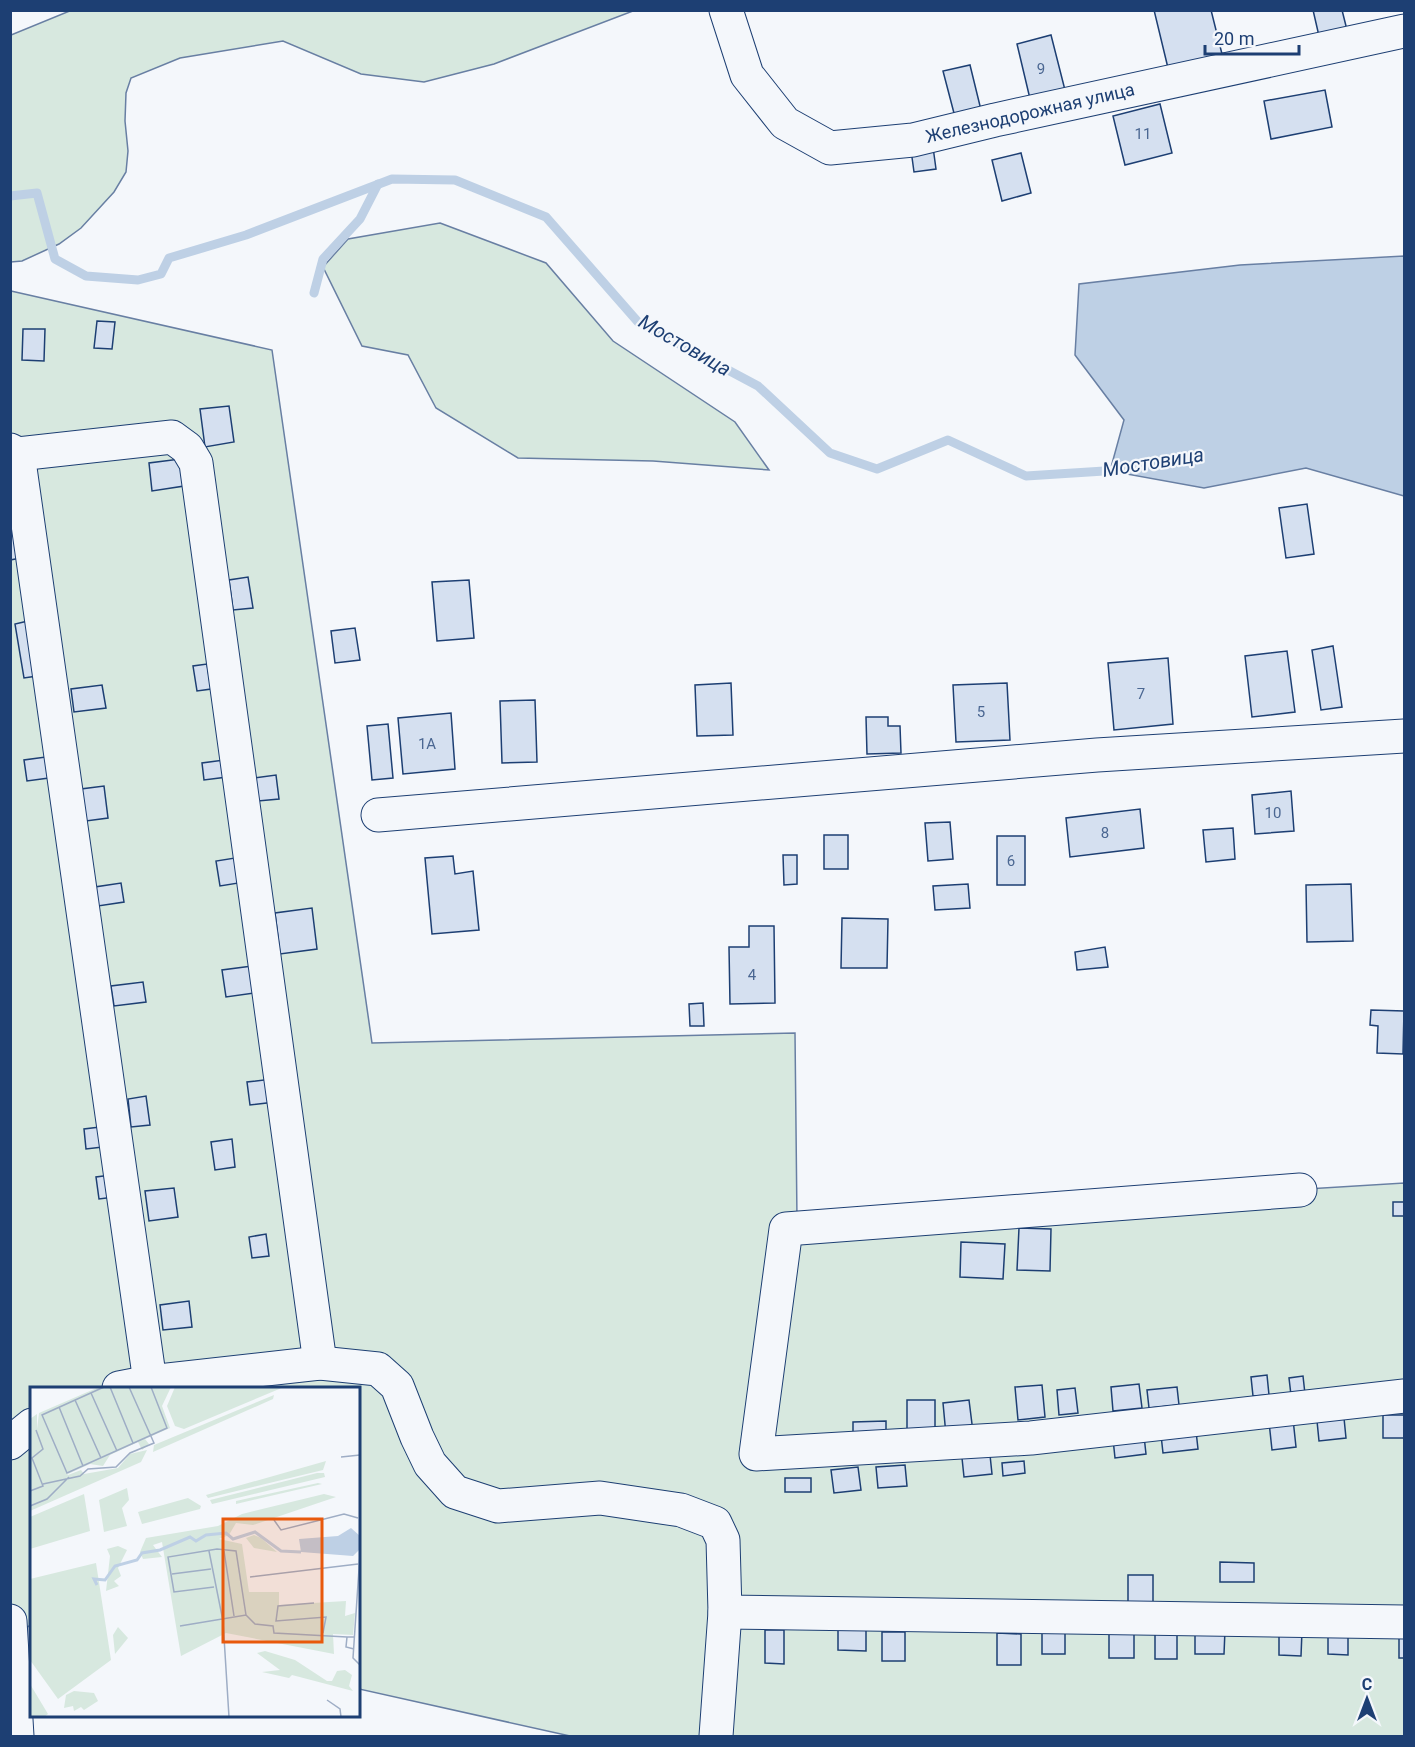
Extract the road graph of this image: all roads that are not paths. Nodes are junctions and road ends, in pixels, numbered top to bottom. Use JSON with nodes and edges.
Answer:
{"nodes":[{"id":1,"x":726,"y":10,"type":"edge"},
{"id":2,"x":1404,"y":31,"type":"edge"},
{"id":3,"x":14,"y":452,"type":"edge"},
{"id":4,"x":1404,"y":736,"type":"edge"},
{"id":5,"x":378,"y":815,"type":"dead end"},
{"id":6,"x":1300,"y":1190,"type":"dead end"},
{"id":7,"x":320,"y":1363,"type":"junction"},
{"id":8,"x":135,"y":1385,"type":"edge"},
{"id":9,"x":1404,"y":1396,"type":"edge"},
{"id":10,"x":30,"y":1427,"type":"edge"},
{"id":11,"x":10,"y":1443,"type":"edge"},
{"id":12,"x":725,"y":1612,"type":"junction"},
{"id":13,"x":10,"y":1621,"type":"edge"},
{"id":14,"x":1404,"y":1622,"type":"edge"},
{"id":15,"x":17,"y":1737,"type":"edge"},
{"id":16,"x":716,"y":1737,"type":"edge"}],
"edges":[{"from":1,"to":2,"type":"street","name":"Железнодорожная улица"},
{"from":3,"to":7,"type":"street"},
{"from":3,"to":8,"type":"street"},
{"from":4,"to":5,"type":"street"},
{"from":6,"to":9,"type":"street"},
{"from":7,"to":8,"type":"street"},
{"from":7,"to":12,"type":"street"},
{"from":10,"to":11,"type":"street"},
{"from":12,"to":14,"type":"street"},
{"from":12,"to":16,"type":"street"},
{"from":13,"to":15,"type":"street"}]}
